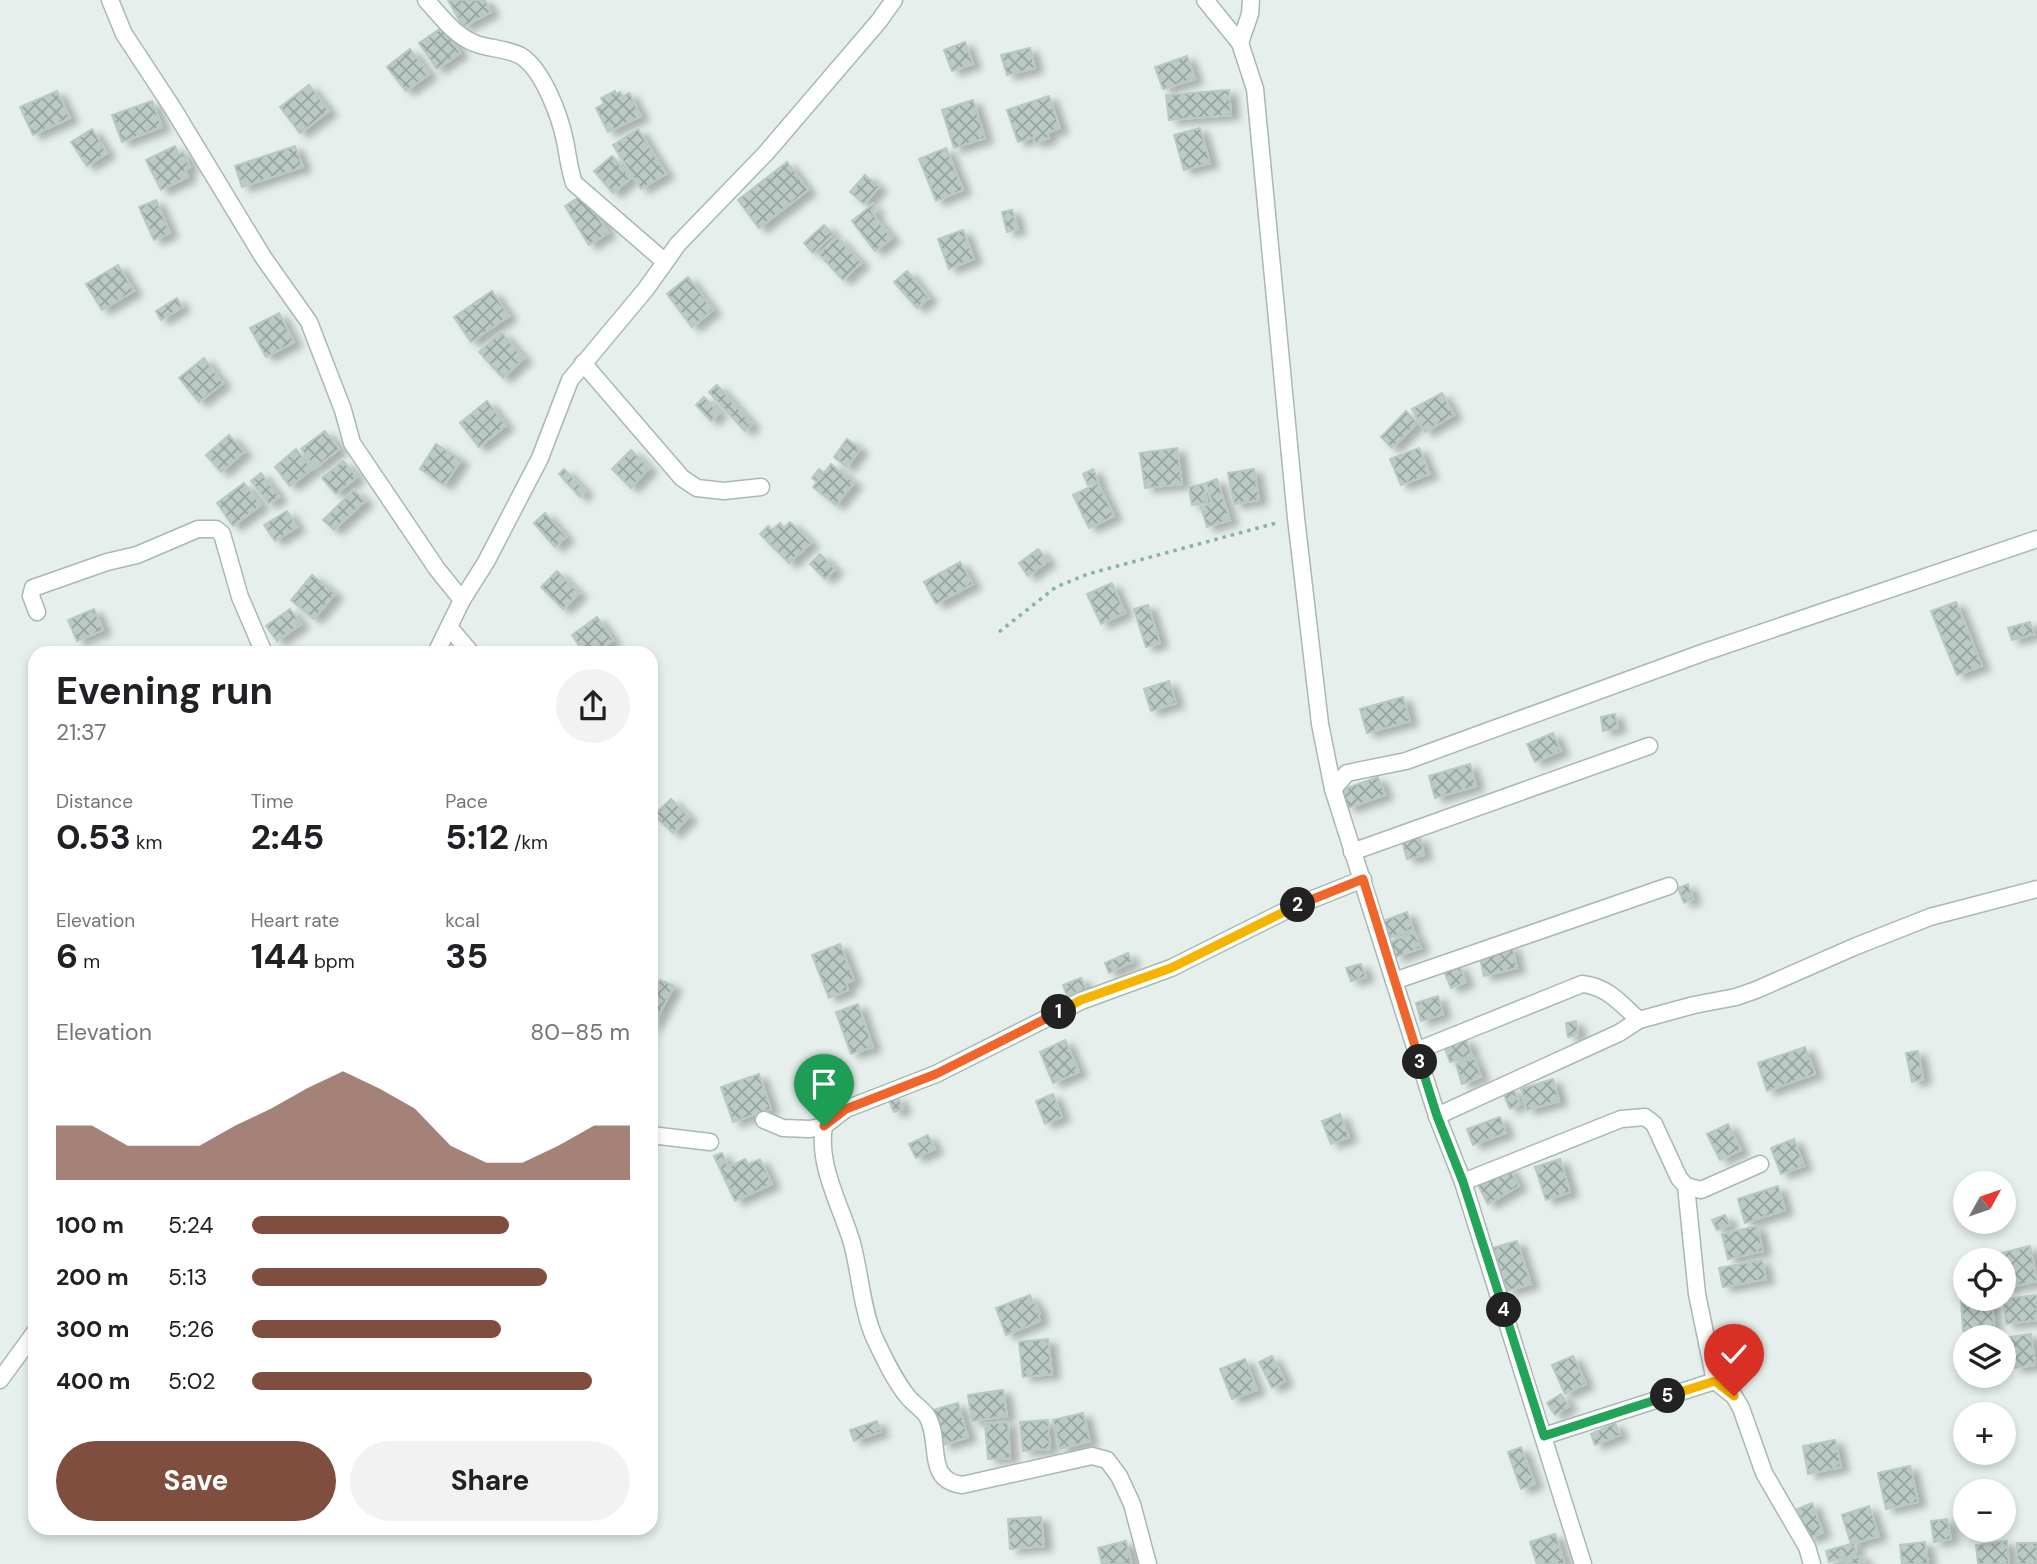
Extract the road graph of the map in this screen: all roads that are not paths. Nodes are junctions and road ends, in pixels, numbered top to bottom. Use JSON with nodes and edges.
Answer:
{"nodes":[{"id":1,"x":110,"y":0,"type":"edge"},
{"id":2,"x":426,"y":0,"type":"edge"},
{"id":3,"x":894,"y":0,"type":"edge"},
{"id":4,"x":1205,"y":0,"type":"edge"},
{"id":5,"x":1251,"y":0,"type":"edge"},
{"id":6,"x":1240,"y":43,"type":"junction"},
{"id":7,"x":664,"y":261,"type":"junction"},
{"id":8,"x":583,"y":363,"type":"junction"},
{"id":9,"x":761,"y":487,"type":"dead end"},
{"id":10,"x":2037,"y":539,"type":"edge"},
{"id":11,"x":462,"y":600,"type":"junction"},
{"id":12,"x":37,"y":612,"type":"dead end"},
{"id":13,"x":449,"y":627,"type":"junction"},
{"id":14,"x":261,"y":646,"type":"edge"},
{"id":15,"x":440,"y":646,"type":"edge"},
{"id":16,"x":465,"y":646,"type":"edge"},
{"id":17,"x":1649,"y":746,"type":"dead end"},
{"id":18,"x":1326,"y":759,"type":"junction"},
{"id":19,"x":1347,"y":773,"type":"junction"},
{"id":20,"x":1333,"y":789,"type":"junction"},
{"id":21,"x":1352,"y":852,"type":"junction"},
{"id":22,"x":1363,"y":879,"type":"junction"},
{"id":23,"x":1669,"y":886,"type":"dead end"},
{"id":24,"x":2037,"y":889,"type":"edge"},
{"id":25,"x":1394,"y":981,"type":"junction"},
{"id":26,"x":1639,"y":1020,"type":"junction"},
{"id":27,"x":1416,"y":1051,"type":"junction"},
{"id":28,"x":1437,"y":1116,"type":"junction"},
{"id":29,"x":764,"y":1120,"type":"dead end"},
{"id":30,"x":824,"y":1126,"type":"junction"},
{"id":31,"x":658,"y":1136,"type":"edge"},
{"id":32,"x":710,"y":1142,"type":"dead end"},
{"id":33,"x":1760,"y":1164,"type":"dead end"},
{"id":34,"x":1463,"y":1182,"type":"junction"},
{"id":35,"x":1686,"y":1186,"type":"junction"},
{"id":36,"x":28,"y":1342,"type":"edge"},
{"id":37,"x":0,"y":1380,"type":"edge"},
{"id":38,"x":1715,"y":1381,"type":"junction"},
{"id":39,"x":1544,"y":1436,"type":"junction"},
{"id":40,"x":1148,"y":1564,"type":"edge"},
{"id":41,"x":1583,"y":1564,"type":"edge"},
{"id":42,"x":1812,"y":1564,"type":"edge"}],
"edges":[{"from":1,"to":11,"type":"street"},
{"from":2,"to":7,"type":"street"},
{"from":3,"to":7,"type":"street"},
{"from":4,"to":6,"type":"street"},
{"from":5,"to":6,"type":"street"},
{"from":6,"to":18,"type":"street"},
{"from":7,"to":8,"type":"street"},
{"from":8,"to":9,"type":"street"},
{"from":8,"to":11,"type":"street"},
{"from":10,"to":19,"type":"street"},
{"from":11,"to":13,"type":"street"},
{"from":12,"to":14,"type":"street"},
{"from":13,"to":15,"type":"street"},
{"from":13,"to":16,"type":"street"},
{"from":17,"to":21,"type":"street"},
{"from":18,"to":19,"type":"street"},
{"from":18,"to":20,"type":"street"},
{"from":19,"to":20,"type":"street"},
{"from":20,"to":21,"type":"street"},
{"from":21,"to":22,"type":"street"},
{"from":22,"to":25,"type":"street"},
{"from":22,"to":30,"type":"street"},
{"from":23,"to":25,"type":"street"},
{"from":24,"to":26,"type":"street"},
{"from":25,"to":27,"type":"street"},
{"from":26,"to":27,"type":"street"},
{"from":26,"to":28,"type":"street"},
{"from":27,"to":28,"type":"street"},
{"from":28,"to":34,"type":"street"},
{"from":29,"to":30,"type":"street"},
{"from":30,"to":40,"type":"street"},
{"from":31,"to":32,"type":"street"},
{"from":33,"to":35,"type":"street"},
{"from":34,"to":35,"type":"street"},
{"from":34,"to":39,"type":"street"},
{"from":35,"to":38,"type":"street"},
{"from":36,"to":37,"type":"street"},
{"from":38,"to":39,"type":"street"},
{"from":38,"to":42,"type":"street"},
{"from":39,"to":41,"type":"street"}]}
